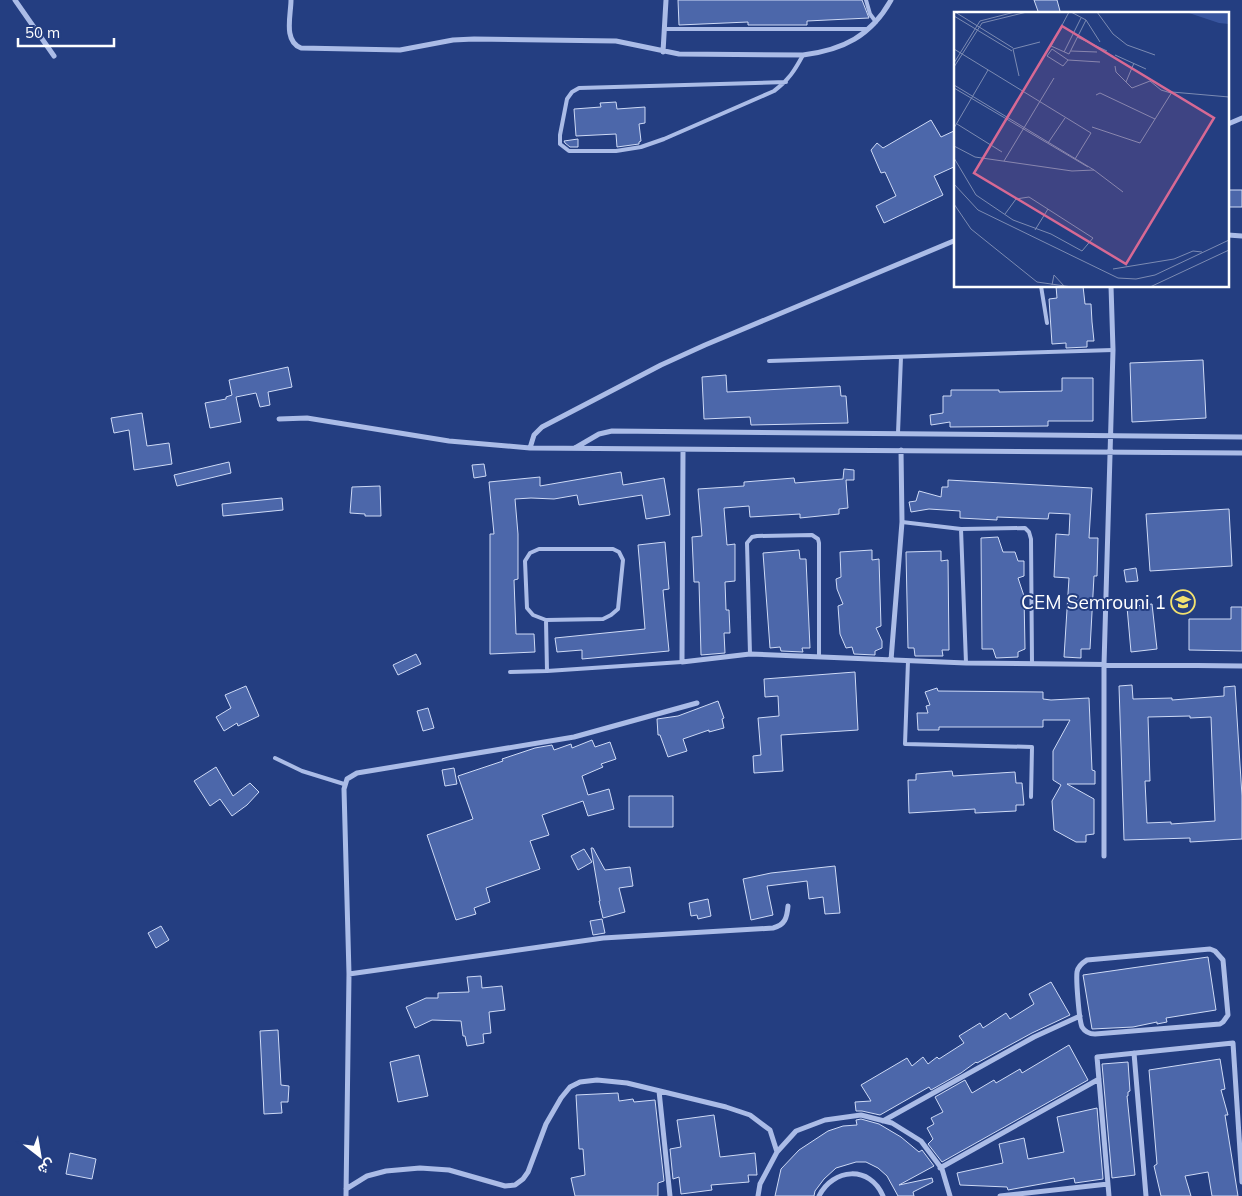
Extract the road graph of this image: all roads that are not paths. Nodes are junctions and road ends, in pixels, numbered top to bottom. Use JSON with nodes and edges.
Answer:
{"nodes":[{"id":1,"x":15,"y":0,"type":"edge"},
{"id":2,"x":291,"y":0,"type":"edge"},
{"id":3,"x":666,"y":0,"type":"edge"},
{"id":4,"x":866,"y":0,"type":"edge"},
{"id":5,"x":892,"y":0,"type":"edge"},
{"id":6,"x":876,"y":22,"type":"junction"},
{"id":7,"x":665,"y":29,"type":"junction"},
{"id":8,"x":870,"y":29,"type":"junction"},
{"id":9,"x":663,"y":52,"type":"junction"},
{"id":10,"x":803,"y":55,"type":"junction"},
{"id":11,"x":54,"y":56,"type":"dead end"},
{"id":12,"x":786,"y":82,"type":"junction"},
{"id":13,"x":1242,"y":118,"type":"edge"},
{"id":14,"x":1230,"y":123,"type":"edge"},
{"id":15,"x":954,"y":241,"type":"edge"},
{"id":16,"x":1041,"y":288,"type":"edge"},
{"id":17,"x":1111,"y":288,"type":"edge"},
{"id":18,"x":1047,"y":323,"type":"dead end"},
{"id":19,"x":1113,"y":350,"type":"junction"},
{"id":20,"x":901,"y":357,"type":"junction"},
{"id":21,"x":769,"y":361,"type":"dead end"},
{"id":22,"x":279,"y":419,"type":"dead end"},
{"id":23,"x":898,"y":433,"type":"junction"},
{"id":24,"x":1112,"y":436,"type":"junction"},
{"id":25,"x":1242,"y":437,"type":"edge"},
{"id":26,"x":530,"y":448,"type":"junction"},
{"id":27,"x":574,"y":448,"type":"junction"},
{"id":28,"x":683,"y":450,"type":"junction"},
{"id":29,"x":901,"y":450,"type":"junction"},
{"id":30,"x":1111,"y":451,"type":"junction"},
{"id":31,"x":1242,"y":452,"type":"edge"},
{"id":32,"x":902,"y":522,"type":"junction"},
{"id":33,"x":961,"y":529,"type":"junction"},
{"id":34,"x":546,"y":620,"type":"junction"},
{"id":35,"x":750,"y":654,"type":"junction"},
{"id":36,"x":819,"y":656,"type":"junction"},
{"id":37,"x":891,"y":660,"type":"junction"},
{"id":38,"x":908,"y":661,"type":"junction"},
{"id":39,"x":682,"y":662,"type":"junction"},
{"id":40,"x":966,"y":663,"type":"junction"},
{"id":41,"x":1032,"y":664,"type":"junction"},
{"id":42,"x":1104,"y":665,"type":"junction"},
{"id":43,"x":1242,"y":666,"type":"edge"},
{"id":44,"x":510,"y":672,"type":"dead end"},
{"id":45,"x":547,"y":672,"type":"junction"},
{"id":46,"x":696,"y":703,"type":"dead end"},
{"id":47,"x":275,"y":758,"type":"dead end"},
{"id":48,"x":344,"y":784,"type":"junction"},
{"id":49,"x":1031,"y":797,"type":"dead end"},
{"id":50,"x":1104,"y":856,"type":"dead end"},
{"id":51,"x":788,"y":906,"type":"dead end"},
{"id":52,"x":348,"y":974,"type":"junction"},
{"id":53,"x":1080,"y":1016,"type":"junction"},
{"id":54,"x":1134,"y":1053,"type":"junction"},
{"id":55,"x":1099,"y":1079,"type":"junction"},
{"id":56,"x":658,"y":1091,"type":"junction"},
{"id":57,"x":883,"y":1121,"type":"junction"},
{"id":58,"x":776,"y":1152,"type":"junction"},
{"id":59,"x":940,"y":1168,"type":"junction"},
{"id":60,"x":1242,"y":1182,"type":"edge"},
{"id":61,"x":1108,"y":1184,"type":"junction"},
{"id":62,"x":346,"y":1189,"type":"junction"},
{"id":63,"x":346,"y":1196,"type":"edge"},
{"id":64,"x":670,"y":1196,"type":"edge"},
{"id":65,"x":758,"y":1196,"type":"edge"},
{"id":66,"x":819,"y":1196,"type":"edge"},
{"id":67,"x":883,"y":1196,"type":"edge"},
{"id":68,"x":950,"y":1196,"type":"edge"},
{"id":69,"x":1000,"y":1196,"type":"edge"},
{"id":70,"x":1109,"y":1196,"type":"edge"},
{"id":71,"x":1146,"y":1196,"type":"edge"}],
"edges":[{"from":1,"to":11,"type":"street"},
{"from":2,"to":9,"type":"street"},
{"from":3,"to":7,"type":"street"},
{"from":4,"to":6,"type":"lane"},
{"from":5,"to":6,"type":"street"},
{"from":6,"to":8,"type":"street"},
{"from":7,"to":8,"type":"lane"},
{"from":7,"to":9,"type":"street"},
{"from":8,"to":10,"type":"street"},
{"from":9,"to":10,"type":"street"},
{"from":10,"to":12,"type":"lane"},
{"from":12,"to":12,"type":"lane"},
{"from":13,"to":14,"type":"street"},
{"from":15,"to":26,"type":"street"},
{"from":16,"to":18,"type":"lane"},
{"from":17,"to":19,"type":"street"},
{"from":19,"to":20,"type":"lane"},
{"from":19,"to":24,"type":"street"},
{"from":20,"to":21,"type":"lane"},
{"from":20,"to":23,"type":"lane"},
{"from":22,"to":26,"type":"street"},
{"from":23,"to":24,"type":"street"},
{"from":23,"to":27,"type":"street"},
{"from":24,"to":25,"type":"street"},
{"from":24,"to":30,"type":"street"},
{"from":26,"to":27,"type":"street"},
{"from":27,"to":28,"type":"street"},
{"from":28,"to":29,"type":"street"},
{"from":28,"to":39,"type":"street"},
{"from":29,"to":30,"type":"street"},
{"from":29,"to":32,"type":"street"},
{"from":30,"to":31,"type":"street"},
{"from":30,"to":42,"type":"street"},
{"from":32,"to":33,"type":"lane"},
{"from":32,"to":37,"type":"street"},
{"from":33,"to":40,"type":"lane"},
{"from":33,"to":41,"type":"lane"},
{"from":34,"to":34,"type":"lane"},
{"from":34,"to":45,"type":"lane"},
{"from":35,"to":36,"type":"street"},
{"from":35,"to":36,"type":"lane"},
{"from":35,"to":39,"type":"street"},
{"from":36,"to":37,"type":"street"},
{"from":37,"to":38,"type":"street"},
{"from":38,"to":40,"type":"street"},
{"from":38,"to":49,"type":"lane"},
{"from":39,"to":45,"type":"lane"},
{"from":40,"to":41,"type":"street"},
{"from":41,"to":42,"type":"street"},
{"from":42,"to":43,"type":"street"},
{"from":42,"to":50,"type":"street"},
{"from":44,"to":45,"type":"lane"},
{"from":46,"to":48,"type":"street"},
{"from":47,"to":48,"type":"lane"},
{"from":48,"to":52,"type":"street"},
{"from":51,"to":52,"type":"street"},
{"from":52,"to":62,"type":"street"},
{"from":53,"to":53,"type":"street"},
{"from":53,"to":57,"type":"street"},
{"from":54,"to":55,"type":"street"},
{"from":54,"to":60,"type":"street"},
{"from":54,"to":71,"type":"street"},
{"from":55,"to":59,"type":"street"},
{"from":55,"to":61,"type":"street"},
{"from":56,"to":58,"type":"street"},
{"from":56,"to":62,"type":"street"},
{"from":56,"to":64,"type":"street"},
{"from":57,"to":58,"type":"street"},
{"from":57,"to":59,"type":"street"},
{"from":58,"to":65,"type":"street"},
{"from":59,"to":68,"type":"street"},
{"from":61,"to":69,"type":"street"},
{"from":61,"to":70,"type":"street"},
{"from":62,"to":63,"type":"street"},
{"from":66,"to":67,"type":"street"}]}
